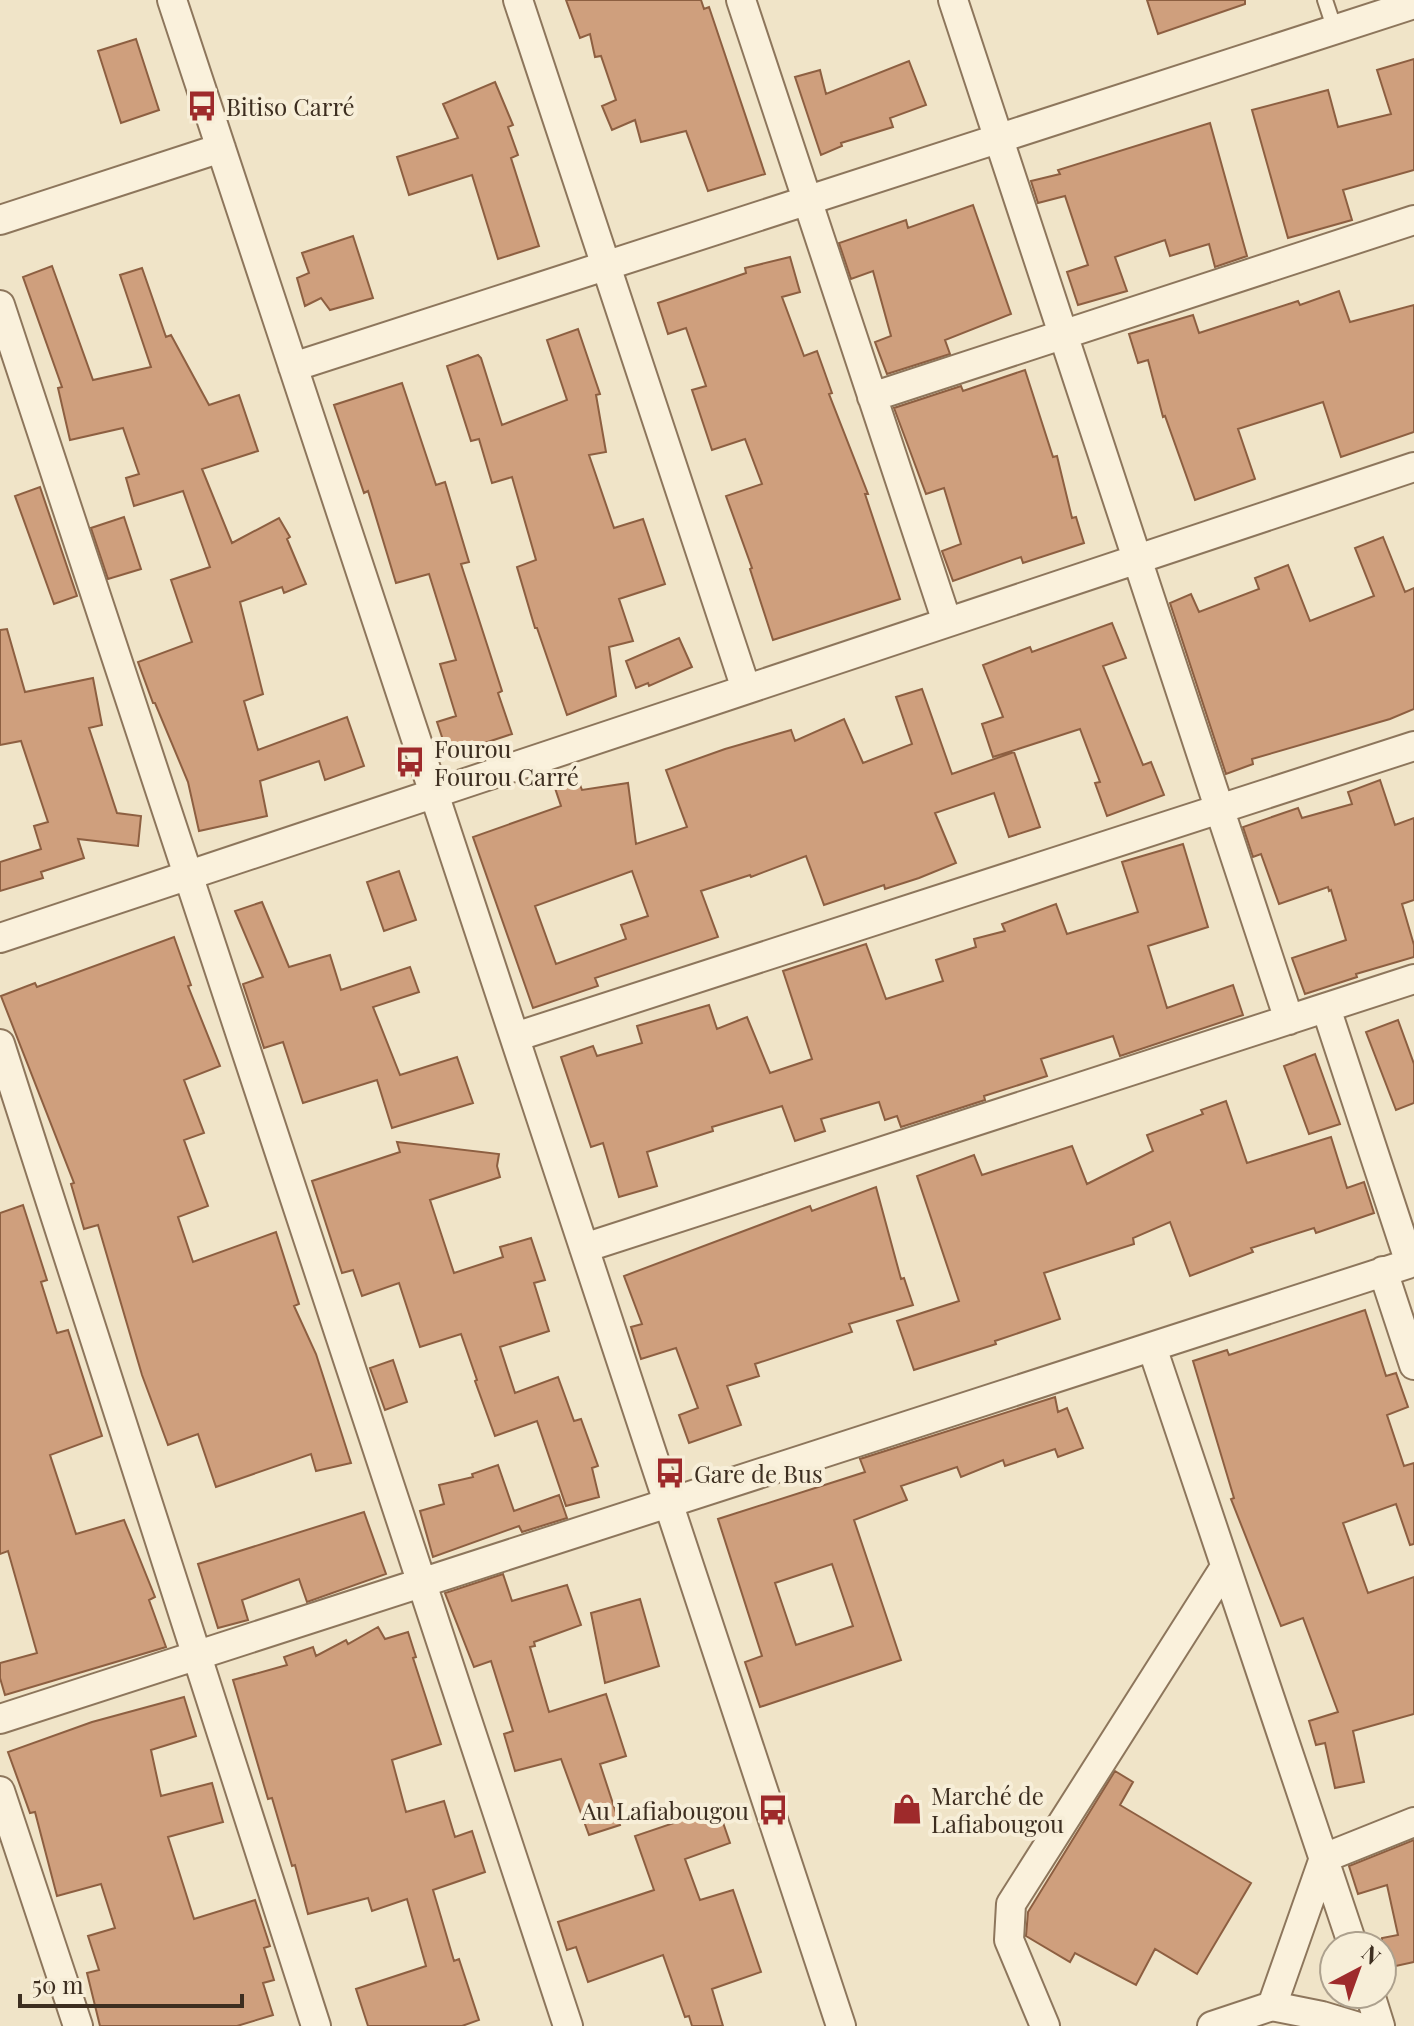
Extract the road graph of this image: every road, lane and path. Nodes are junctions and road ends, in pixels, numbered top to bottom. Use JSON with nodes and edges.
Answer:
{"nodes":[{"id":1,"x":172,"y":0,"type":"edge"},
{"id":2,"x":518,"y":0,"type":"edge"},
{"id":3,"x":741,"y":0,"type":"edge"},
{"id":4,"x":953,"y":0,"type":"edge"},
{"id":5,"x":1325,"y":0,"type":"edge"},
{"id":6,"x":1414,"y":4,"type":"edge"},
{"id":7,"x":1335,"y":30,"type":"junction"},
{"id":8,"x":998,"y":139,"type":"junction"},
{"id":9,"x":221,"y":148,"type":"junction"},
{"id":10,"x":807,"y":201,"type":"junction"},
{"id":11,"x":0,"y":220,"type":"edge"},
{"id":12,"x":1414,"y":220,"type":"edge"},
{"id":13,"x":606,"y":266,"type":"junction"},
{"id":14,"x":0,"y":305,"type":"edge"},
{"id":15,"x":1063,"y":335,"type":"junction"},
{"id":16,"x":293,"y":367,"type":"junction"},
{"id":17,"x":872,"y":397,"type":"junction"},
{"id":18,"x":1414,"y":467,"type":"edge"},
{"id":19,"x":1137,"y":559,"type":"junction"},
{"id":20,"x":947,"y":622,"type":"junction"},
{"id":21,"x":746,"y":689,"type":"junction"},
{"id":22,"x":1414,"y":746,"type":"edge"},
{"id":23,"x":434,"y":792,"type":"junction"},
{"id":24,"x":1220,"y":809,"type":"junction"},
{"id":25,"x":188,"y":874,"type":"junction"},
{"id":26,"x":0,"y":938,"type":"edge"},
{"id":27,"x":1414,"y":979,"type":"edge"},
{"id":28,"x":1326,"y":1008,"type":"junction"},
{"id":29,"x":1289,"y":1020,"type":"junction"},
{"id":30,"x":515,"y":1037,"type":"junction"},
{"id":31,"x":0,"y":1044,"type":"edge"},
{"id":32,"x":584,"y":1248,"type":"junction"},
{"id":33,"x":1402,"y":1265,"type":"edge"},
{"id":34,"x":1152,"y":1347,"type":"junction"},
{"id":35,"x":1414,"y":1365,"type":"edge"},
{"id":36,"x":668,"y":1503,"type":"junction"},
{"id":37,"x":1225,"y":1567,"type":"junction"},
{"id":38,"x":422,"y":1583,"type":"junction"},
{"id":39,"x":197,"y":1655,"type":"junction"},
{"id":40,"x":0,"y":1719,"type":"edge"},
{"id":41,"x":0,"y":1791,"type":"edge"},
{"id":42,"x":1414,"y":1822,"type":"edge"},
{"id":43,"x":1324,"y":1858,"type":"junction"},
{"id":44,"x":1348,"y":1930,"type":"edge"},
{"id":45,"x":1272,"y":2006,"type":"junction"},
{"id":46,"x":78,"y":2026,"type":"edge"},
{"id":47,"x":316,"y":2026,"type":"edge"},
{"id":48,"x":568,"y":2026,"type":"edge"},
{"id":49,"x":841,"y":2026,"type":"edge"},
{"id":50,"x":1045,"y":2026,"type":"edge"},
{"id":51,"x":1212,"y":2026,"type":"edge"},
{"id":52,"x":1355,"y":2026,"type":"edge"}],
"edges":[{"from":1,"to":9,"type":"street"},
{"from":2,"to":13,"type":"street"},
{"from":3,"to":10,"type":"street"},
{"from":4,"to":8,"type":"street"},
{"from":5,"to":7,"type":"lane"},
{"from":6,"to":7,"type":"street"},
{"from":7,"to":8,"type":"street"},
{"from":8,"to":10,"type":"street"},
{"from":8,"to":15,"type":"street"},
{"from":9,"to":11,"type":"street"},
{"from":9,"to":16,"type":"street"},
{"from":10,"to":13,"type":"street"},
{"from":10,"to":17,"type":"street"},
{"from":12,"to":15,"type":"street"},
{"from":13,"to":16,"type":"street"},
{"from":13,"to":21,"type":"street"},
{"from":14,"to":25,"type":"street"},
{"from":15,"to":17,"type":"street"},
{"from":15,"to":19,"type":"street"},
{"from":16,"to":23,"type":"street"},
{"from":17,"to":20,"type":"street"},
{"from":18,"to":19,"type":"street"},
{"from":19,"to":20,"type":"street"},
{"from":19,"to":24,"type":"street"},
{"from":20,"to":21,"type":"street"},
{"from":21,"to":23,"type":"street"},
{"from":22,"to":24,"type":"street"},
{"from":23,"to":25,"type":"street"},
{"from":23,"to":30,"type":"street"},
{"from":24,"to":29,"type":"street"},
{"from":24,"to":30,"type":"street"},
{"from":25,"to":26,"type":"street"},
{"from":25,"to":38,"type":"street"},
{"from":27,"to":28,"type":"street"},
{"from":28,"to":29,"type":"street"},
{"from":28,"to":33,"type":"street"},
{"from":29,"to":32,"type":"street"},
{"from":30,"to":32,"type":"street"},
{"from":31,"to":39,"type":"street"},
{"from":32,"to":36,"type":"street"},
{"from":33,"to":34,"type":"street"},
{"from":33,"to":35,"type":"street"},
{"from":34,"to":36,"type":"street"},
{"from":34,"to":37,"type":"street"},
{"from":36,"to":38,"type":"street"},
{"from":36,"to":49,"type":"street"},
{"from":37,"to":43,"type":"street"},
{"from":37,"to":50,"type":"street"},
{"from":38,"to":39,"type":"street"},
{"from":38,"to":48,"type":"street"},
{"from":39,"to":40,"type":"street"},
{"from":39,"to":47,"type":"street"},
{"from":41,"to":46,"type":"street"},
{"from":42,"to":43,"type":"street"},
{"from":43,"to":44,"type":"street"},
{"from":43,"to":45,"type":"street"},
{"from":45,"to":51,"type":"street"},
{"from":45,"to":52,"type":"street"}]}
